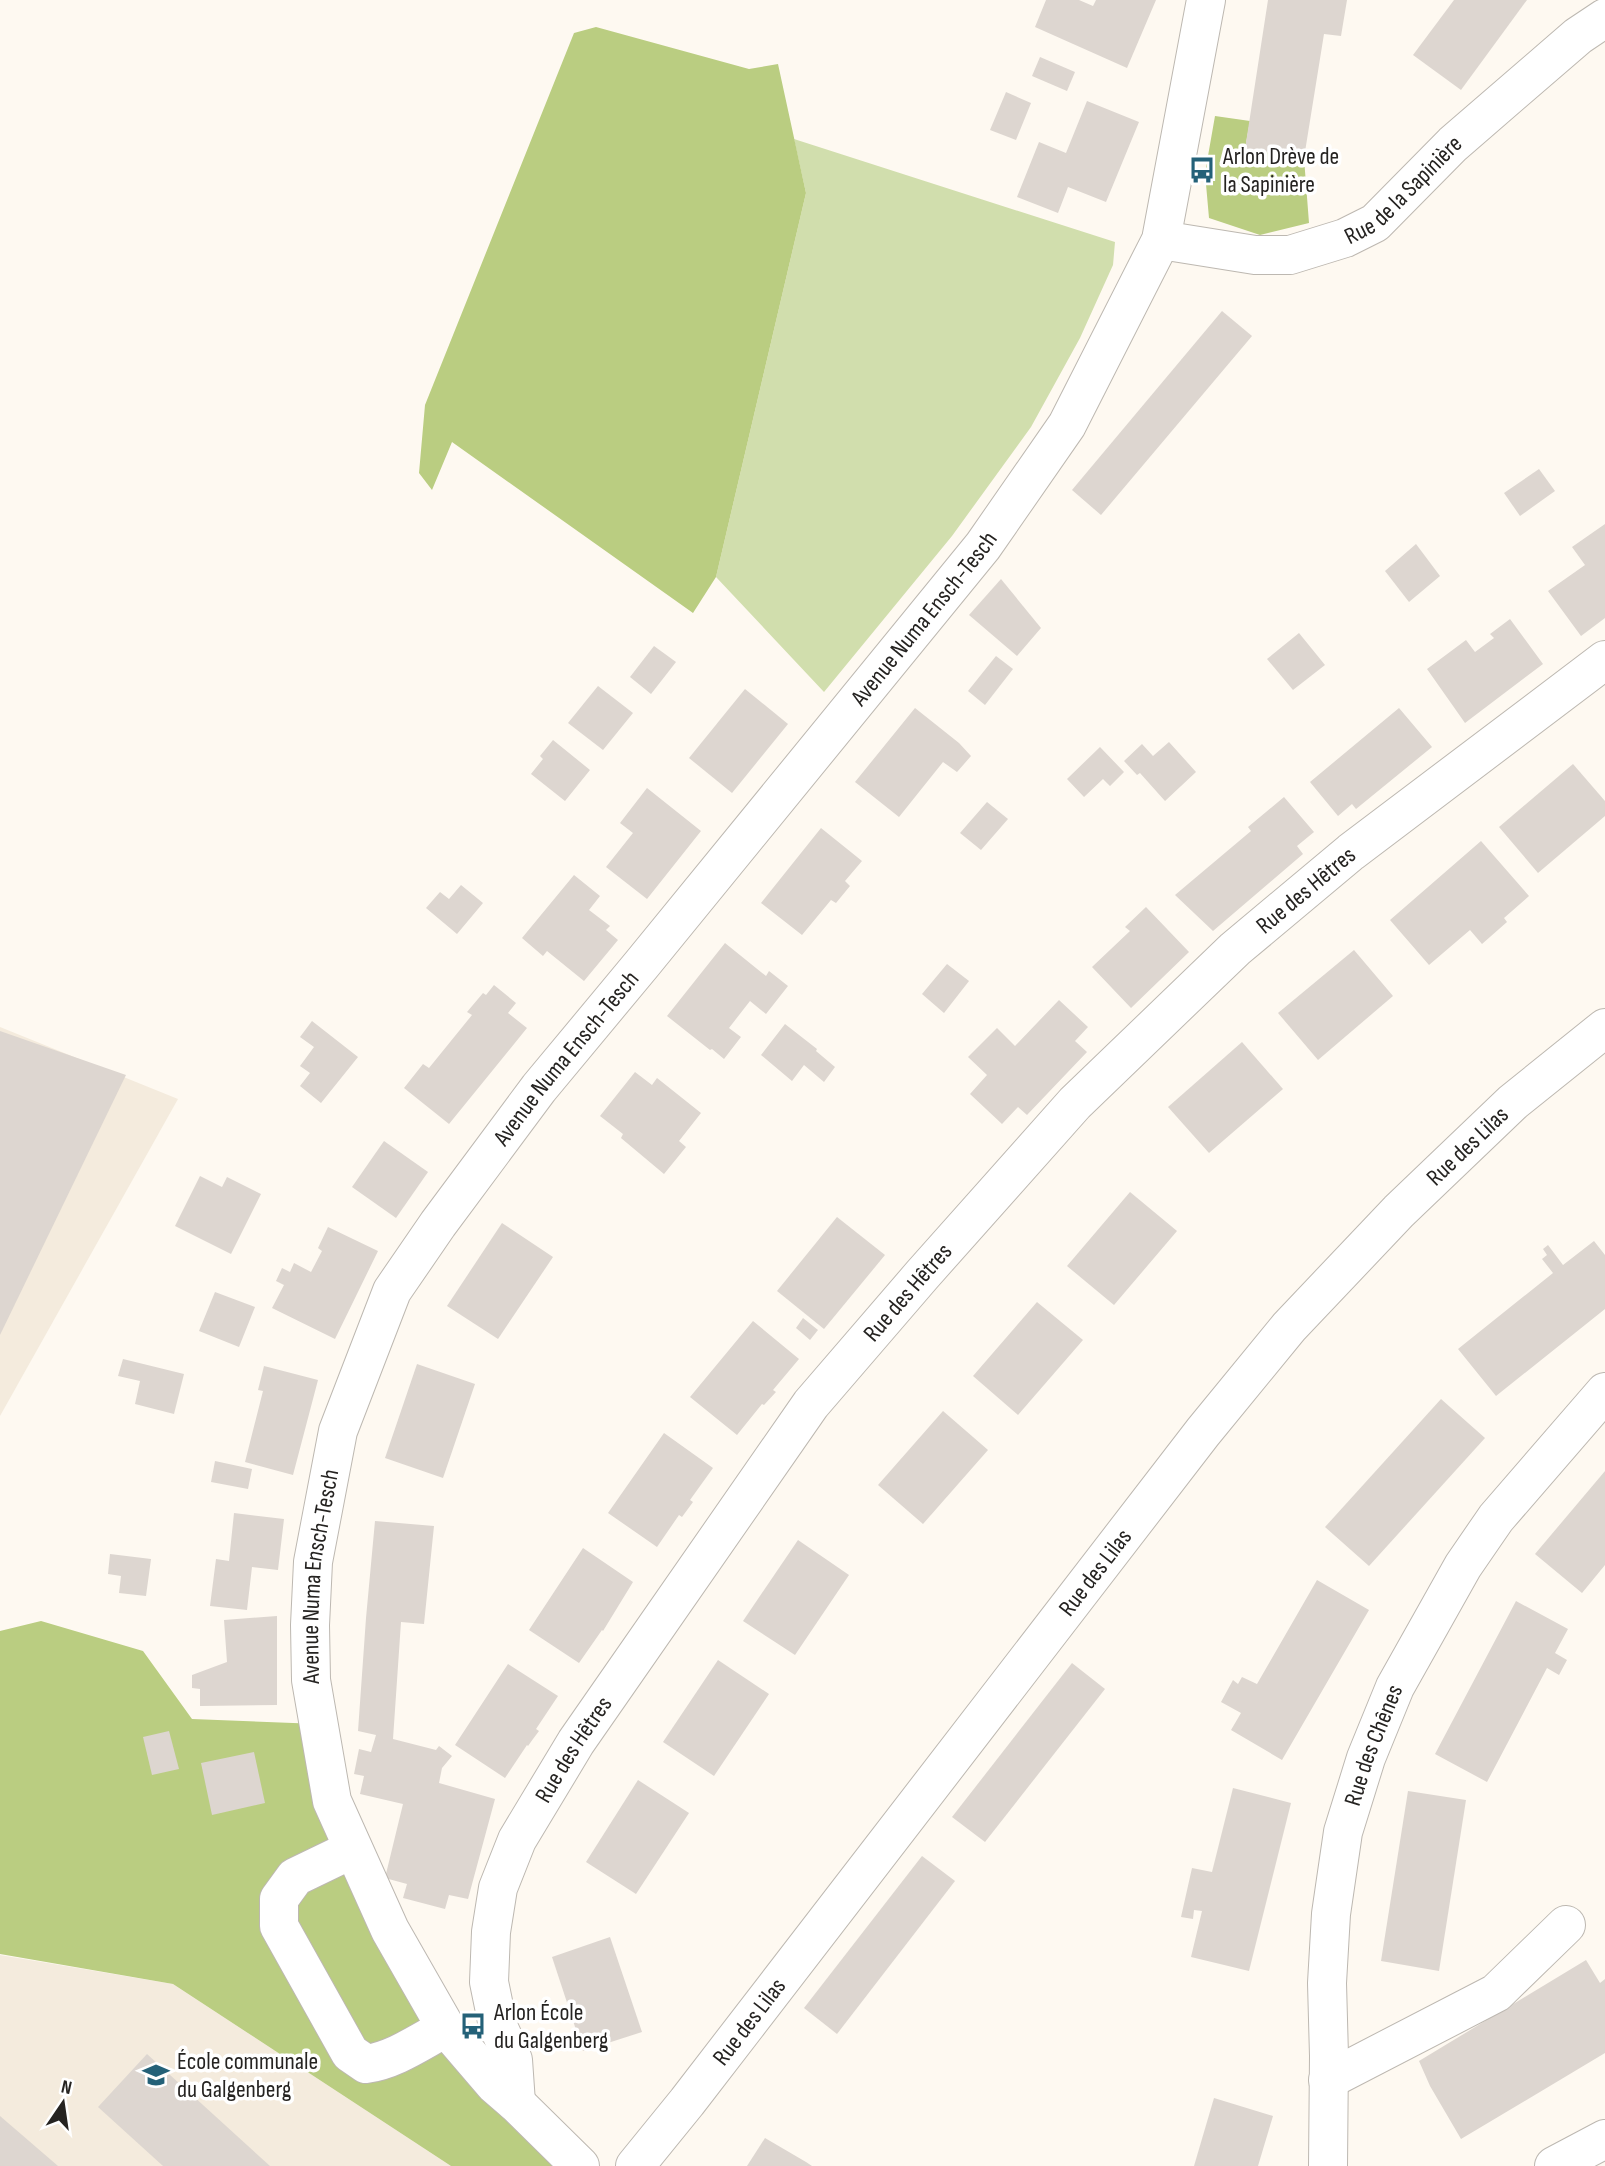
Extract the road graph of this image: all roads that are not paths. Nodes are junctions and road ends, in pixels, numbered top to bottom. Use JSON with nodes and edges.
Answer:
{"nodes":[{"id":1,"x":1206,"y":0,"type":"edge"},
{"id":2,"x":1605,"y":18,"type":"edge"},
{"id":3,"x":1161,"y":240,"type":"junction"},
{"id":4,"x":1605,"y":660,"type":"edge"},
{"id":5,"x":1605,"y":1028,"type":"edge"},
{"id":6,"x":1605,"y":1392,"type":"edge"},
{"id":7,"x":353,"y":1849,"type":"junction"},
{"id":8,"x":1566,"y":1925,"type":"dead end"},
{"id":9,"x":446,"y":2028,"type":"junction"},
{"id":10,"x":1328,"y":2080,"type":"junction"},
{"id":11,"x":516,"y":2103,"type":"junction"},
{"id":12,"x":1605,"y":2138,"type":"edge"},
{"id":13,"x":580,"y":2166,"type":"edge"},
{"id":14,"x":635,"y":2166,"type":"edge"},
{"id":15,"x":1328,"y":2166,"type":"edge"},
{"id":16,"x":1554,"y":2166,"type":"edge"}],
"edges":[{"from":1,"to":3,"type":"street","name":"Avenue Numa Ensch-Tesch"},
{"from":2,"to":3,"type":"street","name":"Rue de la Sapinière"},
{"from":3,"to":7,"type":"street","name":"Avenue Numa Ensch-Tesch"},
{"from":4,"to":11,"type":"street","name":"Rue des Hêtres"},
{"from":5,"to":14,"type":"street","name":"Rue des Lilas"},
{"from":6,"to":10,"type":"street","name":"Rue des Chênes"},
{"from":7,"to":9,"type":"street","name":"Avenue Numa Ensch-Tesch"},
{"from":7,"to":9,"type":"street"},
{"from":8,"to":10,"type":"street"},
{"from":9,"to":11,"type":"street","name":"Avenue Numa Ensch-Tesch"},
{"from":10,"to":15,"type":"street","name":"Rue des Chênes"},
{"from":11,"to":13,"type":"street","name":"Avenue Numa Ensch-Tesch"},
{"from":12,"to":16,"type":"street"}]}
